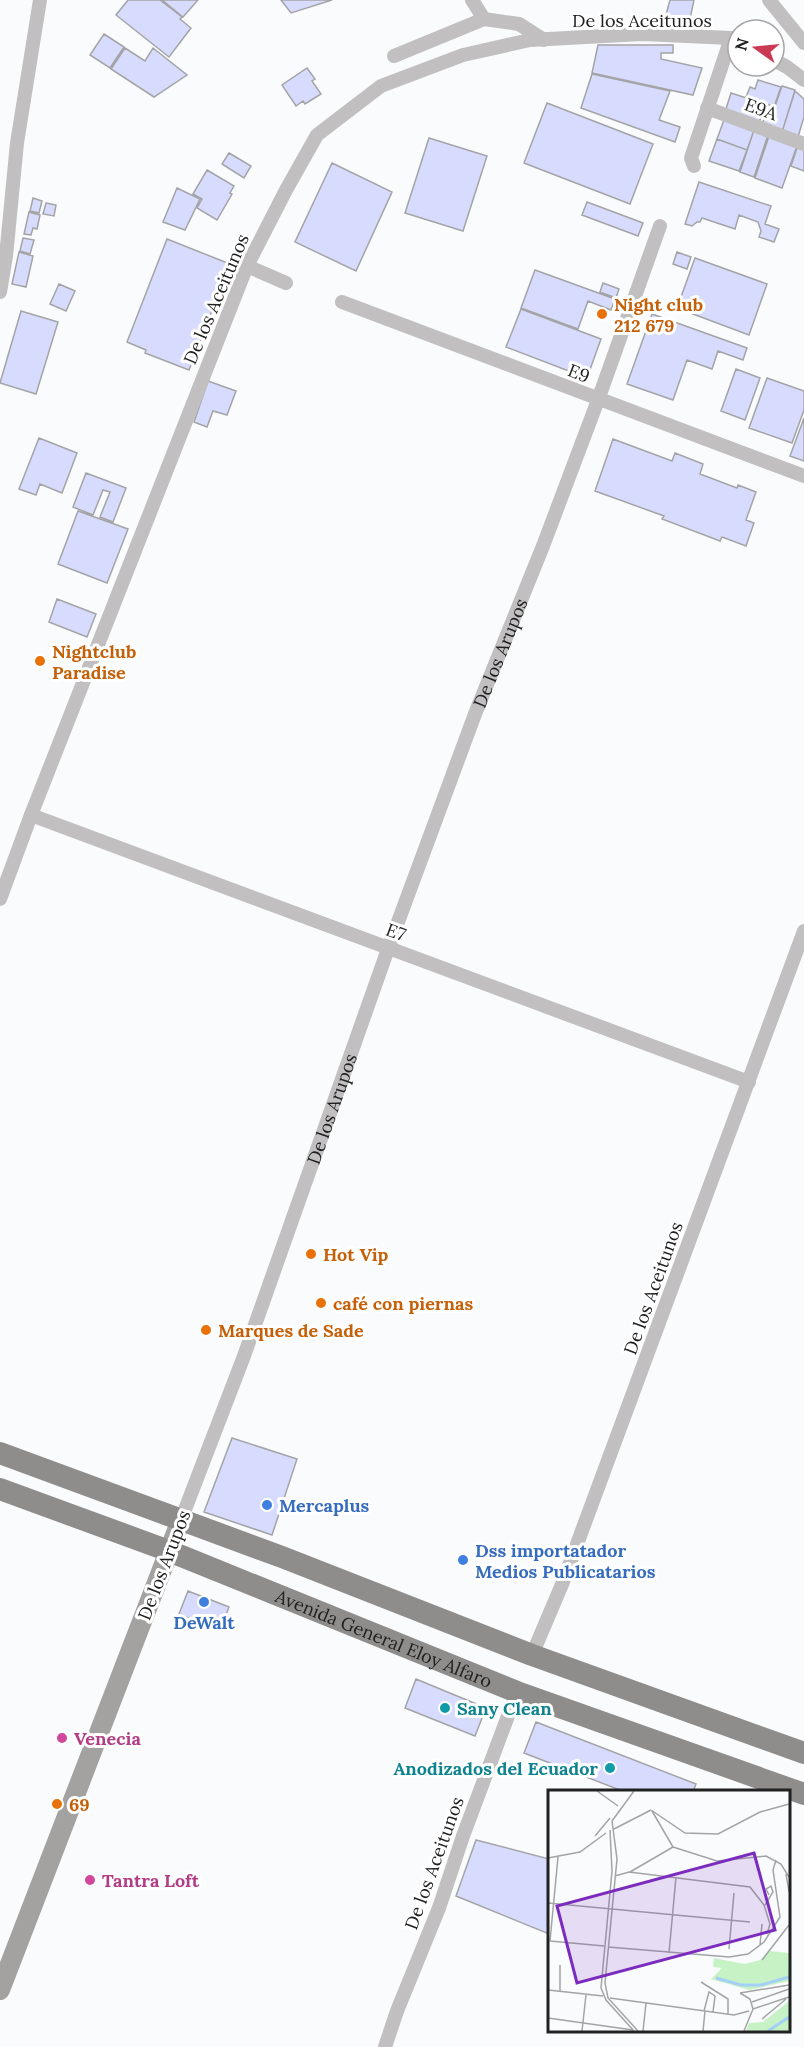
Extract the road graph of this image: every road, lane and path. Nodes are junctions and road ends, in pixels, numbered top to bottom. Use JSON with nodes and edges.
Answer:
{"nodes":[{"id":1,"x":40,"y":0,"type":"edge"},
{"id":2,"x":472,"y":0,"type":"edge"},
{"id":3,"x":769,"y":0,"type":"edge"},
{"id":4,"x":484,"y":20,"type":"junction"},
{"id":5,"x":726,"y":39,"type":"edge"},
{"id":6,"x":544,"y":40,"type":"junction"},
{"id":7,"x":804,"y":43,"type":"edge"},
{"id":8,"x":394,"y":56,"type":"dead end"},
{"id":9,"x":726,"y":60,"type":"edge"},
{"id":10,"x":786,"y":66,"type":"edge"},
{"id":11,"x":804,"y":80,"type":"edge"},
{"id":12,"x":707,"y":108,"type":"junction"},
{"id":13,"x":804,"y":144,"type":"edge"},
{"id":14,"x":694,"y":166,"type":"dead end"},
{"id":15,"x":660,"y":226,"type":"dead end"},
{"id":16,"x":247,"y":266,"type":"junction"},
{"id":17,"x":286,"y":283,"type":"dead end"},
{"id":18,"x":0,"y":292,"type":"edge"},
{"id":19,"x":342,"y":302,"type":"dead end"},
{"id":20,"x":598,"y":400,"type":"junction"},
{"id":21,"x":804,"y":476,"type":"edge"},
{"id":22,"x":31,"y":816,"type":"junction"},
{"id":23,"x":0,"y":899,"type":"edge"},
{"id":24,"x":804,"y":931,"type":"edge"},
{"id":25,"x":388,"y":949,"type":"junction"},
{"id":26,"x":749,"y":1082,"type":"junction"},
{"id":27,"x":0,"y":1453,"type":"edge"},
{"id":28,"x":0,"y":1489,"type":"edge"},
{"id":29,"x":181,"y":1520,"type":"junction"},
{"id":30,"x":169,"y":1551,"type":"junction"},
{"id":31,"x":532,"y":1655,"type":"junction"},
{"id":32,"x":517,"y":1692,"type":"junction"},
{"id":33,"x":804,"y":1754,"type":"edge"},
{"id":34,"x":804,"y":1794,"type":"edge"},
{"id":35,"x":0,"y":1990,"type":"edge"},
{"id":36,"x":385,"y":2047,"type":"edge"}],
"edges":[{"from":1,"to":18,"type":"street"},
{"from":2,"to":4,"type":"street"},
{"from":3,"to":7,"type":"street"},
{"from":4,"to":6,"type":"street"},
{"from":4,"to":8,"type":"street"},
{"from":5,"to":6,"type":"street","name":"De los Aceitunos"},
{"from":6,"to":16,"type":"street","name":"De los Aceitunos"},
{"from":9,"to":12,"type":"street"},
{"from":10,"to":11,"type":"street"},
{"from":12,"to":13,"type":"street","name":"E9A"},
{"from":12,"to":14,"type":"street"},
{"from":15,"to":20,"type":"street","name":"De los Arupos"},
{"from":16,"to":17,"type":"street"},
{"from":16,"to":22,"type":"street","name":"De los Aceitunos"},
{"from":19,"to":20,"type":"street","name":"E9"},
{"from":20,"to":21,"type":"street","name":"E9"},
{"from":20,"to":25,"type":"street","name":"De los Arupos"},
{"from":22,"to":23,"type":"street","name":"De los Aceitunos"},
{"from":22,"to":25,"type":"street","name":"E7"},
{"from":24,"to":26,"type":"street","name":"De los Aceitunos"},
{"from":25,"to":26,"type":"street","name":"E7"},
{"from":25,"to":29,"type":"street","name":"De los Arupos"},
{"from":26,"to":31,"type":"street","name":"De los Aceitunos"},
{"from":27,"to":29,"type":"main road","name":"Avenida General Eloy Alfaro"},
{"from":28,"to":30,"type":"main road","name":"Avenida General Eloy Alfaro"},
{"from":29,"to":30,"type":"street","name":"De los Arupos"},
{"from":29,"to":31,"type":"main road","name":"Avenida General Eloy Alfaro"},
{"from":30,"to":32,"type":"main road","name":"Avenida General Eloy Alfaro"},
{"from":30,"to":35,"type":"street","name":"De los Arupos"},
{"from":31,"to":33,"type":"main road","name":"Avenida General Eloy Alfaro"},
{"from":32,"to":34,"type":"main road","name":"Avenida General Eloy Alfaro"},
{"from":32,"to":36,"type":"street","name":"De los Aceitunos"}]}
